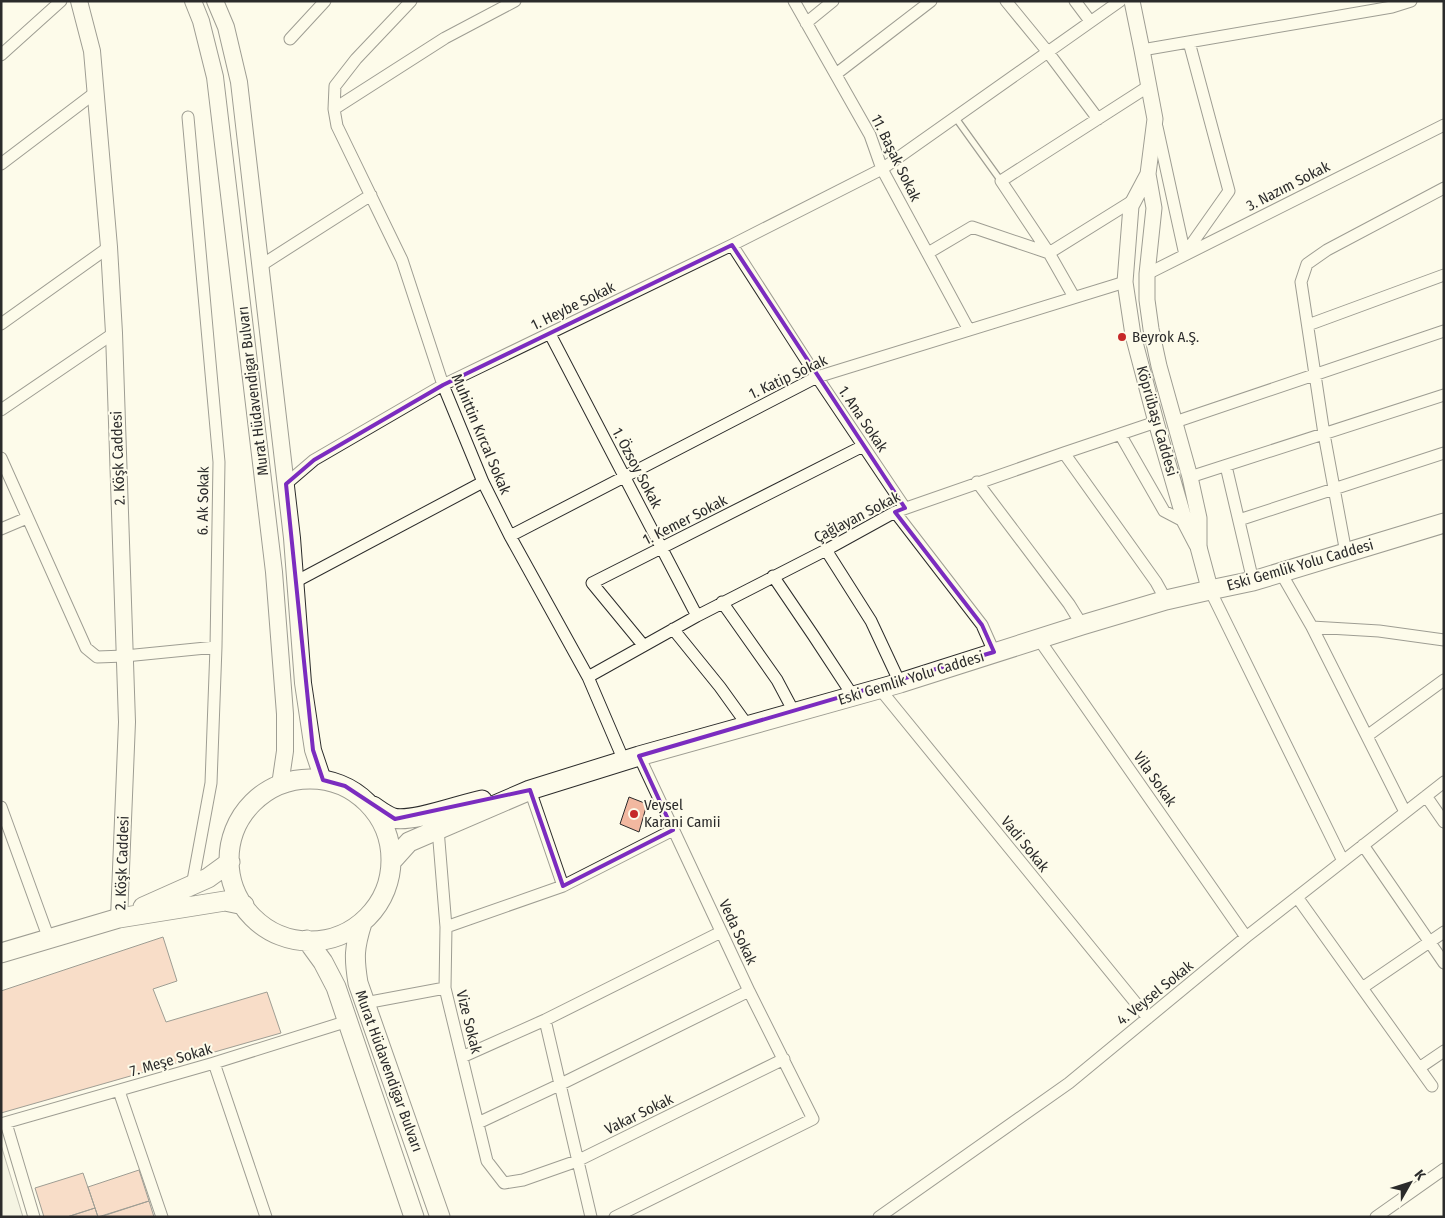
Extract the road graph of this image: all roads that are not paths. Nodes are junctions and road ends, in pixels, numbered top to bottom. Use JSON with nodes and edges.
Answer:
{"nodes":[{"id":1,"x":62,"y":1,"type":"edge"},
{"id":2,"x":79,"y":1,"type":"edge"},
{"id":3,"x":193,"y":1,"type":"edge"},
{"id":4,"x":215,"y":1,"type":"edge"},
{"id":5,"x":325,"y":1,"type":"edge"},
{"id":6,"x":411,"y":1,"type":"edge"},
{"id":7,"x":515,"y":1,"type":"edge"},
{"id":8,"x":794,"y":1,"type":"edge"},
{"id":9,"x":833,"y":1,"type":"edge"},
{"id":10,"x":931,"y":1,"type":"edge"},
{"id":11,"x":1006,"y":1,"type":"edge"},
{"id":12,"x":1075,"y":1,"type":"edge"},
{"id":13,"x":1120,"y":1,"type":"edge"},
{"id":14,"x":1132,"y":1,"type":"edge"},
{"id":15,"x":1411,"y":1,"type":"edge"},
{"id":16,"x":1090,"y":21,"type":"junction"},
{"id":17,"x":806,"y":23,"type":"junction"},
{"id":18,"x":290,"y":39,"type":"dead end"},
{"id":19,"x":1189,"y":42,"type":"junction"},
{"id":20,"x":1142,"y":50,"type":"junction"},
{"id":21,"x":1047,"y":52,"type":"junction"},
{"id":22,"x":1,"y":55,"type":"edge"},
{"id":23,"x":836,"y":74,"type":"junction"},
{"id":24,"x":1149,"y":86,"type":"junction"},
{"id":25,"x":96,"y":92,"type":"junction"},
{"id":26,"x":334,"y":109,"type":"junction"},
{"id":27,"x":188,"y":117,"type":"dead end"},
{"id":28,"x":955,"y":117,"type":"junction"},
{"id":29,"x":1098,"y":119,"type":"junction"},
{"id":30,"x":1155,"y":119,"type":"junction"},
{"id":31,"x":1444,"y":125,"type":"edge"},
{"id":32,"x":1,"y":164,"type":"edge"},
{"id":33,"x":882,"y":169,"type":"junction"},
{"id":34,"x":1148,"y":174,"type":"junction"},
{"id":35,"x":1001,"y":181,"type":"junction"},
{"id":36,"x":1444,"y":188,"type":"edge"},
{"id":37,"x":371,"y":195,"type":"junction"},
{"id":38,"x":1134,"y":200,"type":"junction"},
{"id":39,"x":732,"y":246,"type":"junction"},
{"id":40,"x":109,"y":247,"type":"junction"},
{"id":41,"x":928,"y":253,"type":"junction"},
{"id":42,"x":1049,"y":253,"type":"junction"},
{"id":43,"x":1185,"y":255,"type":"junction"},
{"id":44,"x":260,"y":266,"type":"junction"},
{"id":45,"x":1147,"y":274,"type":"junction"},
{"id":46,"x":1444,"y":275,"type":"edge"},
{"id":47,"x":1125,"y":282,"type":"junction"},
{"id":48,"x":1074,"y":297,"type":"junction"},
{"id":49,"x":1,"y":324,"type":"edge"},
{"id":50,"x":1308,"y":324,"type":"junction"},
{"id":51,"x":969,"y":330,"type":"junction"},
{"id":52,"x":1444,"y":331,"type":"edge"},
{"id":53,"x":114,"y":333,"type":"junction"},
{"id":54,"x":550,"y":334,"type":"junction"},
{"id":55,"x":1315,"y":374,"type":"junction"},
{"id":56,"x":817,"y":376,"type":"junction"},
{"id":57,"x":442,"y":385,"type":"junction"},
{"id":58,"x":1444,"y":394,"type":"edge"},
{"id":59,"x":1,"y":410,"type":"edge"},
{"id":60,"x":1156,"y":422,"type":"junction"},
{"id":61,"x":1175,"y":422,"type":"junction"},
{"id":62,"x":1120,"y":434,"type":"junction"},
{"id":63,"x":1324,"y":434,"type":"junction"},
{"id":64,"x":863,"y":446,"type":"junction"},
{"id":65,"x":1064,"y":453,"type":"junction"},
{"id":66,"x":1444,"y":453,"type":"edge"},
{"id":67,"x":1,"y":458,"type":"edge"},
{"id":68,"x":1226,"y":466,"type":"junction"},
{"id":69,"x":624,"y":476,"type":"junction"},
{"id":70,"x":1190,"y":477,"type":"junction"},
{"id":71,"x":483,"y":482,"type":"junction"},
{"id":72,"x":977,"y":482,"type":"junction"},
{"id":73,"x":286,"y":484,"type":"junction"},
{"id":74,"x":1335,"y":489,"type":"junction"},
{"id":75,"x":900,"y":510,"type":"junction"},
{"id":76,"x":27,"y":518,"type":"junction"},
{"id":77,"x":1192,"y":520,"type":"junction"},
{"id":78,"x":1239,"y":520,"type":"junction"},
{"id":79,"x":1444,"y":523,"type":"edge"},
{"id":80,"x":1,"y":529,"type":"edge"},
{"id":81,"x":510,"y":536,"type":"junction"},
{"id":82,"x":662,"y":548,"type":"junction"},
{"id":83,"x":1199,"y":549,"type":"joint"},
{"id":84,"x":826,"y":550,"type":"junction"},
{"id":85,"x":1346,"y":553,"type":"junction"},
{"id":86,"x":1281,"y":573,"type":"junction"},
{"id":87,"x":774,"y":576,"type":"junction"},
{"id":88,"x":1253,"y":581,"type":"junction"},
{"id":89,"x":295,"y":582,"type":"junction"},
{"id":90,"x":1210,"y":590,"type":"junction"},
{"id":91,"x":1166,"y":600,"type":"junction"},
{"id":92,"x":722,"y":602,"type":"junction"},
{"id":93,"x":697,"y":616,"type":"junction"},
{"id":94,"x":1082,"y":625,"type":"junction"},
{"id":95,"x":1312,"y":627,"type":"junction"},
{"id":96,"x":673,"y":629,"type":"junction"},
{"id":97,"x":1038,"y":638,"type":"junction"},
{"id":98,"x":1444,"y":640,"type":"edge"},
{"id":99,"x":643,"y":645,"type":"junction"},
{"id":100,"x":216,"y":647,"type":"junction"},
{"id":101,"x":994,"y":652,"type":"junction"},
{"id":102,"x":125,"y":656,"type":"junction"},
{"id":103,"x":588,"y":677,"type":"junction"},
{"id":104,"x":1444,"y":680,"type":"edge"},
{"id":105,"x":900,"y":683,"type":"junction"},
{"id":106,"x":879,"y":688,"type":"junction"},
{"id":107,"x":853,"y":696,"type":"junction"},
{"id":108,"x":794,"y":712,"type":"junction"},
{"id":109,"x":748,"y":726,"type":"junction"},
{"id":110,"x":1367,"y":736,"type":"junction"},
{"id":111,"x":632,"y":759,"type":"junction"},
{"id":112,"x":322,"y":780,"type":"junction"},
{"id":113,"x":1444,"y":782,"type":"edge"},
{"id":114,"x":280,"y":785,"type":"junction"},
{"id":115,"x":530,"y":790,"type":"junction"},
{"id":116,"x":1426,"y":796,"type":"junction"},
{"id":117,"x":364,"y":799,"type":"junction"},
{"id":118,"x":1,"y":807,"type":"edge"},
{"id":119,"x":1405,"y":812,"type":"junction"},
{"id":120,"x":1444,"y":822,"type":"edge"},
{"id":121,"x":438,"y":829,"type":"junction"},
{"id":122,"x":673,"y":830,"type":"junction"},
{"id":123,"x":1363,"y":845,"type":"junction"},
{"id":124,"x":1343,"y":861,"type":"junction"},
{"id":125,"x":230,"y":862,"type":"junction"},
{"id":126,"x":392,"y":862,"type":"junction"},
{"id":127,"x":192,"y":886,"type":"junction"},
{"id":128,"x":563,"y":886,"type":"junction"},
{"id":129,"x":1297,"y":897,"type":"junction"},
{"id":130,"x":244,"y":905,"type":"junction"},
{"id":131,"x":119,"y":918,"type":"junction"},
{"id":132,"x":362,"y":923,"type":"junction"},
{"id":133,"x":446,"y":927,"type":"junction"},
{"id":134,"x":721,"y":932,"type":"junction"},
{"id":135,"x":1444,"y":932,"type":"edge"},
{"id":136,"x":1246,"y":937,"type":"junction"},
{"id":137,"x":48,"y":939,"type":"junction"},
{"id":138,"x":307,"y":940,"type":"junction"},
{"id":139,"x":1429,"y":942,"type":"junction"},
{"id":140,"x":1,"y":952,"type":"edge"},
{"id":141,"x":1444,"y":963,"type":"edge"},
{"id":142,"x":444,"y":988,"type":"junction"},
{"id":143,"x":1362,"y":988,"type":"junction"},
{"id":144,"x":749,"y":991,"type":"junction"},
{"id":145,"x":365,"y":1003,"type":"junction"},
{"id":146,"x":1148,"y":1018,"type":"junction"},
{"id":147,"x":545,"y":1020,"type":"junction"},
{"id":148,"x":348,"y":1021,"type":"junction"},
{"id":149,"x":1444,"y":1051,"type":"edge"},
{"id":150,"x":462,"y":1058,"type":"junction"},
{"id":151,"x":784,"y":1059,"type":"junction"},
{"id":152,"x":214,"y":1063,"type":"junction"},
{"id":153,"x":1419,"y":1068,"type":"junction"},
{"id":154,"x":559,"y":1085,"type":"junction"},
{"id":155,"x":1432,"y":1086,"type":"dead end"},
{"id":156,"x":119,"y":1091,"type":"junction"},
{"id":157,"x":478,"y":1123,"type":"junction"},
{"id":158,"x":4,"y":1124,"type":"edge"},
{"id":159,"x":577,"y":1161,"type":"junction"},
{"id":160,"x":1444,"y":1169,"type":"edge"},
{"id":161,"x":504,"y":1183,"type":"joint"},
{"id":162,"x":884,"y":1216,"type":"edge"},
{"id":163,"x":34,"y":1217,"type":"edge"},
{"id":164,"x":162,"y":1217,"type":"edge"},
{"id":165,"x":266,"y":1217,"type":"edge"},
{"id":166,"x":414,"y":1217,"type":"edge"},
{"id":167,"x":440,"y":1217,"type":"edge"},
{"id":168,"x":591,"y":1217,"type":"edge"},
{"id":169,"x":615,"y":1217,"type":"edge"},
{"id":170,"x":1376,"y":1217,"type":"edge"}],
"edges":[{"from":1,"to":22,"type":"street"},
{"from":2,"to":25,"type":"main road","name":"2. Köşk Caddesi"},
{"from":3,"to":114,"type":"main road","name":"Murat Hüdavendigar Bulvarı"},
{"from":4,"to":44,"type":"main road","name":"Murat Hüdavendigar Bulvarı"},
{"from":5,"to":18,"type":"street"},
{"from":6,"to":26,"type":"street"},
{"from":7,"to":26,"type":"street"},
{"from":8,"to":17,"type":"street","name":"11. Başak Sokak"},
{"from":9,"to":17,"type":"street"},
{"from":10,"to":23,"type":"street"},
{"from":11,"to":21,"type":"street"},
{"from":12,"to":16,"type":"street"},
{"from":13,"to":16,"type":"street","name":"1. Heybe Sokak"},
{"from":14,"to":20,"type":"street","name":"Köprübaşı Caddesi"},
{"from":15,"to":19,"type":"street"},
{"from":16,"to":21,"type":"street","name":"1. Heybe Sokak"},
{"from":17,"to":23,"type":"street","name":"11. Başak Sokak"},
{"from":19,"to":20,"type":"street"},
{"from":19,"to":43,"type":"street"},
{"from":20,"to":24,"type":"street","name":"Köprübaşı Caddesi"},
{"from":21,"to":28,"type":"street","name":"1. Heybe Sokak"},
{"from":21,"to":29,"type":"street"},
{"from":23,"to":33,"type":"street","name":"11. Başak Sokak"},
{"from":24,"to":29,"type":"street"},
{"from":24,"to":30,"type":"street","name":"Köprübaşı Caddesi"},
{"from":25,"to":32,"type":"street"},
{"from":25,"to":40,"type":"main road","name":"2. Köşk Caddesi"},
{"from":26,"to":37,"type":"street","name":"Muhittin Kırcal Sokak"},
{"from":27,"to":100,"type":"street","name":"6. Ak Sokak"},
{"from":28,"to":33,"type":"street","name":"1. Heybe Sokak"},
{"from":28,"to":35,"type":"lane"},
{"from":29,"to":35,"type":"street"},
{"from":30,"to":34,"type":"street","name":"Köprübaşı Caddesi"},
{"from":30,"to":43,"type":"street"},
{"from":31,"to":43,"type":"street","name":"3. Nazım Sokak"},
{"from":33,"to":39,"type":"street","name":"1. Heybe Sokak"},
{"from":33,"to":41,"type":"street","name":"11. Başak Sokak"},
{"from":34,"to":38,"type":"street","name":"Köprübaşı Caddesi"},
{"from":34,"to":45,"type":"street","name":"Köprübaşı Caddesi"},
{"from":35,"to":42,"type":"street"},
{"from":36,"to":50,"type":"street"},
{"from":37,"to":44,"type":"street"},
{"from":37,"to":57,"type":"street","name":"Muhittin Kırcal Sokak"},
{"from":38,"to":42,"type":"street"},
{"from":38,"to":47,"type":"street","name":"Köprübaşı Caddesi"},
{"from":39,"to":54,"type":"street","name":"1. Heybe Sokak"},
{"from":39,"to":56,"type":"street","name":"1. Ana Sokak"},
{"from":40,"to":49,"type":"street"},
{"from":40,"to":53,"type":"main road","name":"2. Köşk Caddesi"},
{"from":41,"to":42,"type":"street"},
{"from":41,"to":51,"type":"street","name":"11. Başak Sokak"},
{"from":42,"to":48,"type":"street"},
{"from":43,"to":45,"type":"street","name":"3. Nazım Sokak"},
{"from":44,"to":73,"type":"main road","name":"Murat Hüdavendigar Bulvarı"},
{"from":45,"to":61,"type":"street","name":"Köprübaşı Caddesi"},
{"from":46,"to":50,"type":"street"},
{"from":47,"to":48,"type":"street","name":"1. Katip Sokak"},
{"from":47,"to":60,"type":"street","name":"Köprübaşı Caddesi"},
{"from":48,"to":51,"type":"street","name":"1. Katip Sokak"},
{"from":50,"to":55,"type":"street"},
{"from":51,"to":56,"type":"street","name":"1. Katip Sokak"},
{"from":52,"to":55,"type":"street"},
{"from":53,"to":59,"type":"street"},
{"from":53,"to":102,"type":"main road","name":"2. Köşk Caddesi"},
{"from":54,"to":57,"type":"street","name":"1. Heybe Sokak"},
{"from":54,"to":69,"type":"street","name":"1. Özsoy Sokak"},
{"from":55,"to":61,"type":"street"},
{"from":55,"to":63,"type":"street"},
{"from":56,"to":64,"type":"street","name":"1. Ana Sokak"},
{"from":56,"to":69,"type":"street","name":"1. Katip Sokak"},
{"from":57,"to":71,"type":"street","name":"Muhittin Kırcal Sokak"},
{"from":57,"to":73,"type":"street","name":"1. Heybe Sokak"},
{"from":58,"to":63,"type":"street"},
{"from":60,"to":62,"type":"street","name":"Çağlayan Sokak"},
{"from":60,"to":77,"type":"street","name":"Köprübaşı Caddesi"},
{"from":61,"to":70,"type":"street","name":"Köprübaşı Caddesi"},
{"from":62,"to":65,"type":"street","name":"Çağlayan Sokak"},
{"from":62,"to":77,"type":"street"},
{"from":63,"to":68,"type":"street"},
{"from":63,"to":74,"type":"street"},
{"from":64,"to":75,"type":"street","name":"1. Ana Sokak"},
{"from":64,"to":82,"type":"street","name":"1. Kemer Sokak"},
{"from":65,"to":72,"type":"street","name":"Çağlayan Sokak"},
{"from":65,"to":91,"type":"street"},
{"from":66,"to":74,"type":"street"},
{"from":67,"to":76,"type":"street"},
{"from":68,"to":70,"type":"street"},
{"from":68,"to":78,"type":"street"},
{"from":69,"to":81,"type":"street","name":"1. Katip Sokak"},
{"from":69,"to":82,"type":"street","name":"1. Özsoy Sokak"},
{"from":70,"to":77,"type":"street","name":"Köprübaşı Caddesi"},
{"from":71,"to":81,"type":"street","name":"Muhittin Kırcal Sokak"},
{"from":71,"to":89,"type":"street"},
{"from":72,"to":75,"type":"street","name":"Çağlayan Sokak"},
{"from":72,"to":94,"type":"street"},
{"from":73,"to":89,"type":"main road","name":"Murat Hüdavendigar Bulvarı"},
{"from":74,"to":78,"type":"street"},
{"from":74,"to":85,"type":"street"},
{"from":75,"to":84,"type":"street","name":"Çağlayan Sokak"},
{"from":75,"to":101,"type":"street","name":"1. Ana Sokak"},
{"from":76,"to":80,"type":"street"},
{"from":76,"to":102,"type":"street"},
{"from":77,"to":83,"type":"street","name":"Köprübaşı Caddesi"},
{"from":78,"to":88,"type":"street"},
{"from":79,"to":85,"type":"main road","name":"Eski Gemlik Yolu Caddesi"},
{"from":81,"to":103,"type":"street","name":"Muhittin Kırcal Sokak"},
{"from":82,"to":93,"type":"street","name":"1. Özsoy Sokak"},
{"from":82,"to":99,"type":"street","name":"1. Kemer Sokak"},
{"from":83,"to":90,"type":"main road","name":"Köprübaşı Caddesi"},
{"from":84,"to":87,"type":"street","name":"Çağlayan Sokak"},
{"from":84,"to":105,"type":"street"},
{"from":85,"to":86,"type":"main road","name":"Eski Gemlik Yolu Caddesi"},
{"from":86,"to":88,"type":"main road","name":"Eski Gemlik Yolu Caddesi"},
{"from":86,"to":95,"type":"street"},
{"from":87,"to":92,"type":"street","name":"Çağlayan Sokak"},
{"from":87,"to":107,"type":"street"},
{"from":88,"to":90,"type":"main road","name":"Eski Gemlik Yolu Caddesi"},
{"from":89,"to":112,"type":"main road","name":"Murat Hüdavendigar Bulvarı"},
{"from":90,"to":91,"type":"main road","name":"Eski Gemlik Yolu Caddesi"},
{"from":90,"to":124,"type":"street"},
{"from":91,"to":94,"type":"main road","name":"Eski Gemlik Yolu Caddesi"},
{"from":92,"to":93,"type":"street","name":"Çağlayan Sokak"},
{"from":92,"to":108,"type":"street"},
{"from":93,"to":96,"type":"street","name":"Çağlayan Sokak"},
{"from":94,"to":97,"type":"main road","name":"Eski Gemlik Yolu Caddesi"},
{"from":95,"to":98,"type":"street"},
{"from":95,"to":110,"type":"street"},
{"from":96,"to":99,"type":"street","name":"Çağlayan Sokak"},
{"from":96,"to":109,"type":"street"},
{"from":97,"to":101,"type":"main road","name":"Eski Gemlik Yolu Caddesi"},
{"from":97,"to":136,"type":"street","name":"Vila Sokak"},
{"from":99,"to":103,"type":"street","name":"Çağlayan Sokak"},
{"from":100,"to":102,"type":"street"},
{"from":100,"to":127,"type":"street","name":"6. Ak Sokak"},
{"from":101,"to":105,"type":"main road","name":"Eski Gemlik Yolu Caddesi"},
{"from":102,"to":131,"type":"main road","name":"2. Köşk Caddesi"},
{"from":103,"to":111,"type":"street","name":"Muhittin Kırcal Sokak"},
{"from":104,"to":110,"type":"street"},
{"from":105,"to":106,"type":"main road","name":"Eski Gemlik Yolu Caddesi"},
{"from":106,"to":107,"type":"main road","name":"Eski Gemlik Yolu Caddesi"},
{"from":106,"to":146,"type":"street","name":"Vadi Sokak"},
{"from":107,"to":108,"type":"main road","name":"Eski Gemlik Yolu Caddesi"},
{"from":108,"to":109,"type":"main road","name":"Eski Gemlik Yolu Caddesi"},
{"from":109,"to":111,"type":"main road","name":"Eski Gemlik Yolu Caddesi"},
{"from":110,"to":119,"type":"street"},
{"from":111,"to":115,"type":"main road","name":"Eski Gemlik Yolu Caddesi"},
{"from":111,"to":122,"type":"street","name":"Veda Sokak"},
{"from":112,"to":114,"type":"main road"},
{"from":112,"to":117,"type":"main road"},
{"from":113,"to":116,"type":"street","name":"4. Veysel Sokak"},
{"from":114,"to":125,"type":"main road"},
{"from":115,"to":117,"type":"main road"},
{"from":115,"to":121,"type":"main road","name":"Eski Gemlik Yolu Caddesi"},
{"from":115,"to":128,"type":"street"},
{"from":116,"to":119,"type":"street","name":"4. Veysel Sokak"},
{"from":116,"to":120,"type":"street"},
{"from":117,"to":126,"type":"main road"},
{"from":118,"to":137,"type":"street"},
{"from":119,"to":123,"type":"street","name":"4. Veysel Sokak"},
{"from":121,"to":126,"type":"main road","name":"Eski Gemlik Yolu Caddesi"},
{"from":121,"to":133,"type":"street","name":"Vize Sokak"},
{"from":122,"to":128,"type":"street"},
{"from":122,"to":134,"type":"street","name":"Veda Sokak"},
{"from":123,"to":124,"type":"street","name":"4. Veysel Sokak"},
{"from":123,"to":139,"type":"street"},
{"from":124,"to":129,"type":"street","name":"4. Veysel Sokak"},
{"from":125,"to":127,"type":"main road"},
{"from":125,"to":130,"type":"main road"},
{"from":126,"to":132,"type":"main road"},
{"from":127,"to":131,"type":"main road"},
{"from":128,"to":133,"type":"street"},
{"from":129,"to":136,"type":"street","name":"4. Veysel Sokak"},
{"from":129,"to":143,"type":"street"},
{"from":130,"to":131,"type":"main road"},
{"from":130,"to":138,"type":"main road"},
{"from":131,"to":137,"type":"main road"},
{"from":132,"to":138,"type":"main road"},
{"from":132,"to":145,"type":"main road","name":"Murat Hüdavendigar Bulvarı"},
{"from":133,"to":142,"type":"street","name":"Vize Sokak"},
{"from":134,"to":144,"type":"street","name":"Veda Sokak"},
{"from":134,"to":147,"type":"street"},
{"from":135,"to":139,"type":"street"},
{"from":136,"to":146,"type":"street","name":"4. Veysel Sokak"},
{"from":137,"to":140,"type":"main road"},
{"from":138,"to":148,"type":"main road","name":"Murat Hüdavendigar Bulvarı"},
{"from":139,"to":141,"type":"street"},
{"from":139,"to":143,"type":"street"},
{"from":142,"to":145,"type":"street"},
{"from":142,"to":150,"type":"street","name":"Vize Sokak"},
{"from":143,"to":153,"type":"street"},
{"from":144,"to":151,"type":"street","name":"Veda Sokak"},
{"from":144,"to":154,"type":"street"},
{"from":145,"to":167,"type":"main road","name":"Murat Hüdavendigar Bulvarı"},
{"from":146,"to":162,"type":"street","name":"4. Veysel Sokak"},
{"from":147,"to":150,"type":"street"},
{"from":147,"to":154,"type":"street"},
{"from":148,"to":152,"type":"street","name":"7. Meşe Sokak"},
{"from":148,"to":166,"type":"main road","name":"Murat Hüdavendigar Bulvarı"},
{"from":149,"to":153,"type":"street"},
{"from":150,"to":157,"type":"street","name":"Vize Sokak"},
{"from":151,"to":159,"type":"street","name":"Vakar Sokak"},
{"from":151,"to":169,"type":"street","name":"Veda Sokak"},
{"from":152,"to":156,"type":"street","name":"7. Meşe Sokak"},
{"from":152,"to":165,"type":"street"},
{"from":153,"to":155,"type":"street"},
{"from":154,"to":157,"type":"street"},
{"from":154,"to":159,"type":"street"},
{"from":156,"to":158,"type":"street","name":"7. Meşe Sokak"},
{"from":156,"to":164,"type":"street"},
{"from":157,"to":161,"type":"street","name":"Vize Sokak"},
{"from":158,"to":163,"type":"street"},
{"from":159,"to":161,"type":"street","name":"Vakar Sokak"},
{"from":159,"to":168,"type":"street"},
{"from":160,"to":170,"type":"street"}]}
